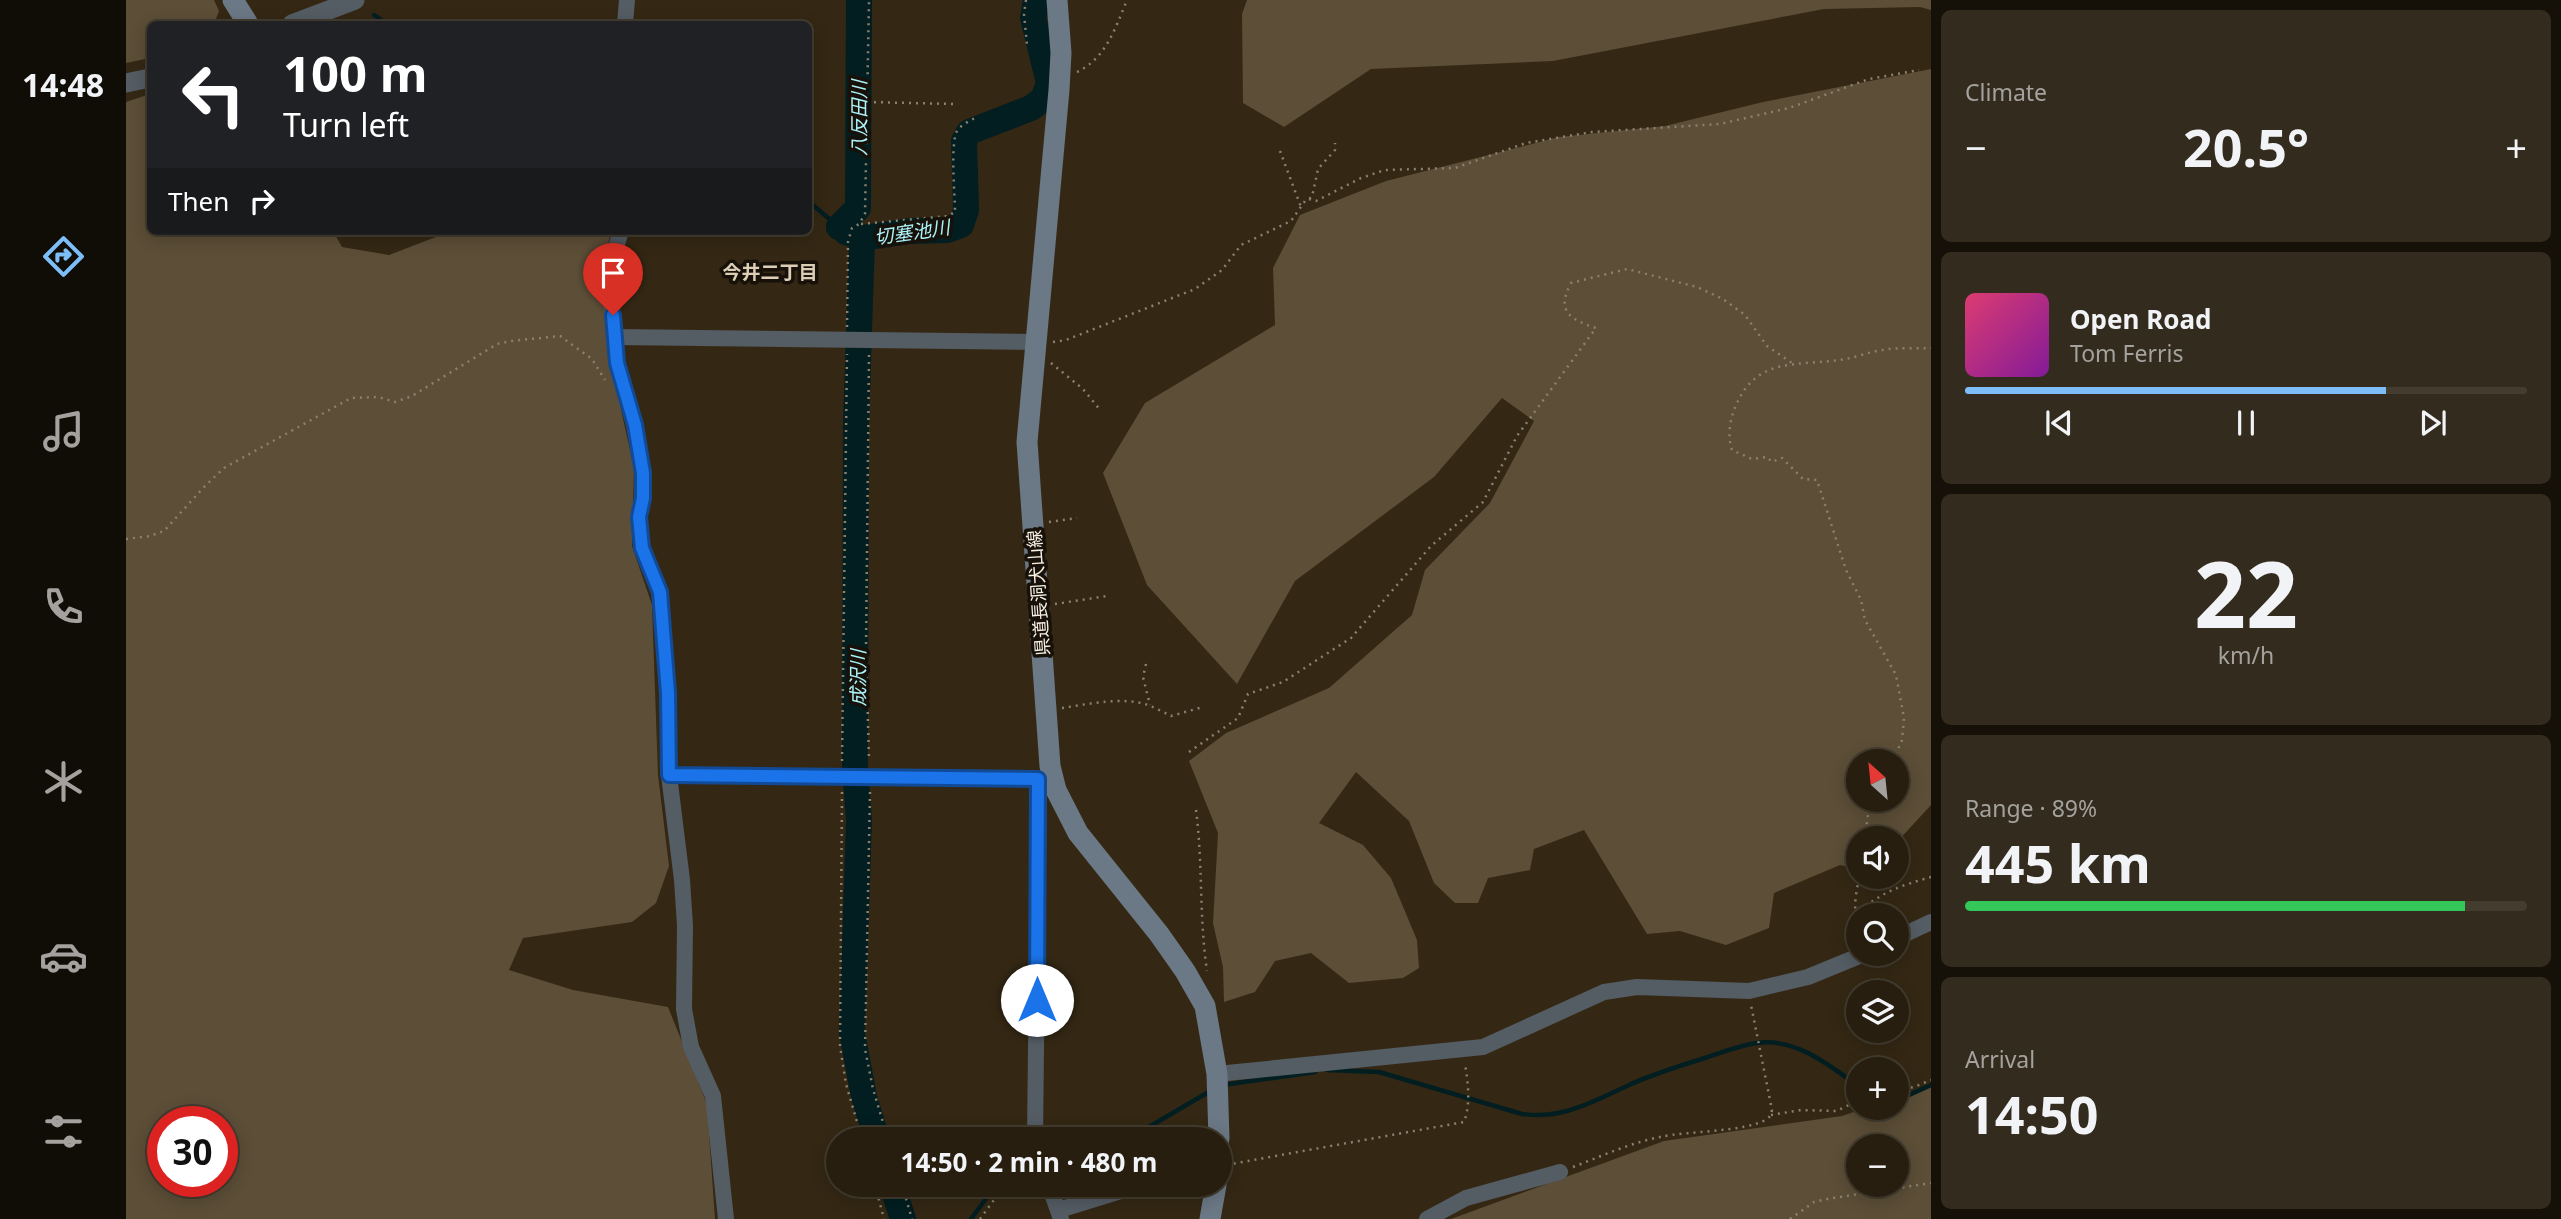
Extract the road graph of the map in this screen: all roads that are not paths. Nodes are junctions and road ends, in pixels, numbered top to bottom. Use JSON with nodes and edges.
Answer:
{"nodes":[{"id":1,"x":233,"y":0,"type":"edge"},
{"id":2,"x":355,"y":0,"type":"edge"},
{"id":3,"x":627,"y":0,"type":"edge"},
{"id":4,"x":1057,"y":0,"type":"edge"},
{"id":5,"x":246,"y":21,"type":"edge"},
{"id":6,"x":300,"y":21,"type":"edge"},
{"id":7,"x":625,"y":21,"type":"edge"},
{"id":8,"x":147,"y":79,"type":"edge"},
{"id":9,"x":126,"y":83,"type":"edge"},
{"id":10,"x":620,"y":235,"type":"edge"},
{"id":11,"x":614,"y":337,"type":"junction"},
{"id":12,"x":1035,"y":350,"type":"junction"},
{"id":13,"x":669,"y":775,"type":"junction"},
{"id":14,"x":1045,"y":779,"type":"junction"},
{"id":15,"x":1931,"y":922,"type":"edge"},
{"id":16,"x":1909,"y":933,"type":"edge"},
{"id":17,"x":1846,"y":961,"type":"edge"},
{"id":18,"x":1217,"y":1084,"type":"junction"},
{"id":19,"x":1035,"y":1127,"type":"edge"},
{"id":20,"x":1219,"y":1127,"type":"edge"},
{"id":21,"x":1560,"y":1172,"type":"road end"},
{"id":22,"x":1054,"y":1197,"type":"edge"},
{"id":23,"x":1107,"y":1197,"type":"edge"},
{"id":24,"x":1214,"y":1197,"type":"edge"},
{"id":25,"x":1060,"y":1214,"type":"edge"},
{"id":26,"x":726,"y":1219,"type":"edge"},
{"id":27,"x":1210,"y":1219,"type":"edge"},
{"id":28,"x":1427,"y":1219,"type":"edge"}],
"edges":[{"from":1,"to":5,"type":"main road"},
{"from":2,"to":6,"type":"street"},
{"from":3,"to":7,"type":"street"},
{"from":4,"to":12,"type":"main road","name":"県道長洞犬山線"},
{"from":8,"to":9,"type":"street"},
{"from":10,"to":11,"type":"street"},
{"from":11,"to":12,"type":"street"},
{"from":11,"to":13,"type":"street"},
{"from":12,"to":14,"type":"main road","name":"県道長洞犬山線"},
{"from":13,"to":14,"type":"street"},
{"from":13,"to":26,"type":"street"},
{"from":14,"to":18,"type":"main road","name":"県道長洞犬山線"},
{"from":14,"to":19,"type":"street"},
{"from":15,"to":16,"type":"street"},
{"from":17,"to":18,"type":"street"},
{"from":18,"to":20,"type":"main road","name":"県道長洞犬山線"},
{"from":21,"to":28,"type":"street"},
{"from":22,"to":25,"type":"street"},
{"from":23,"to":25,"type":"street"},
{"from":24,"to":27,"type":"main road"}]}
